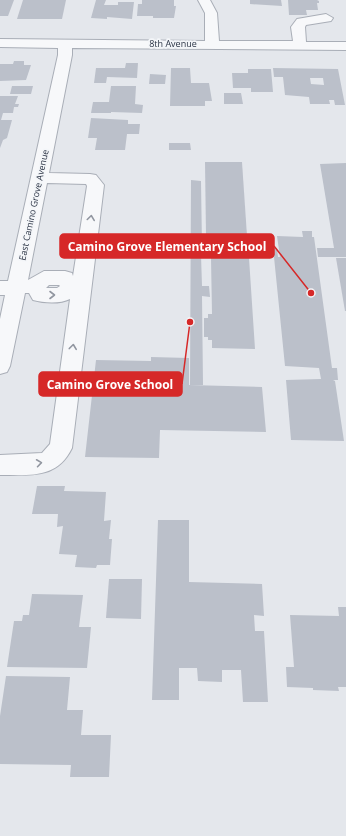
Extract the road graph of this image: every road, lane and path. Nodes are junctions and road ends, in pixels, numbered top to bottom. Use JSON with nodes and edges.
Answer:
{"nodes":[{"id":1,"x":204,"y":0,"type":"edge"},
{"id":2,"x":0,"y":43,"type":"edge"},
{"id":3,"x":65,"y":43,"type":"junction"},
{"id":4,"x":212,"y":44,"type":"junction"},
{"id":5,"x":300,"y":46,"type":"junction"},
{"id":6,"x":339,"y":46,"type":"edge"},
{"id":7,"x":39,"y":178,"type":"junction"},
{"id":8,"x":17,"y":287,"type":"edge"},
{"id":9,"x":76,"y":287,"type":"junction"},
{"id":10,"x":0,"y":366,"type":"edge"},
{"id":11,"x":0,"y":465,"type":"edge"}],
"edges":[{"from":1,"to":4,"type":"street"},
{"from":2,"to":3,"type":"street","name":"8th Avenue"},
{"from":3,"to":4,"type":"street","name":"8th Avenue"},
{"from":3,"to":7,"type":"street","name":"East Camino Grove Avenue"},
{"from":4,"to":5,"type":"street","name":"8th Avenue"},
{"from":5,"to":6,"type":"street","name":"8th Avenue"},
{"from":5,"to":6,"type":"street"},
{"from":7,"to":8,"type":"street","name":"East Camino Grove Avenue"},
{"from":9,"to":7,"type":"street","one_way":true},
{"from":8,"to":9,"type":"street"},
{"from":8,"to":10,"type":"street","name":"East Camino Grove Avenue"},
{"from":11,"to":9,"type":"street","one_way":true}]}
